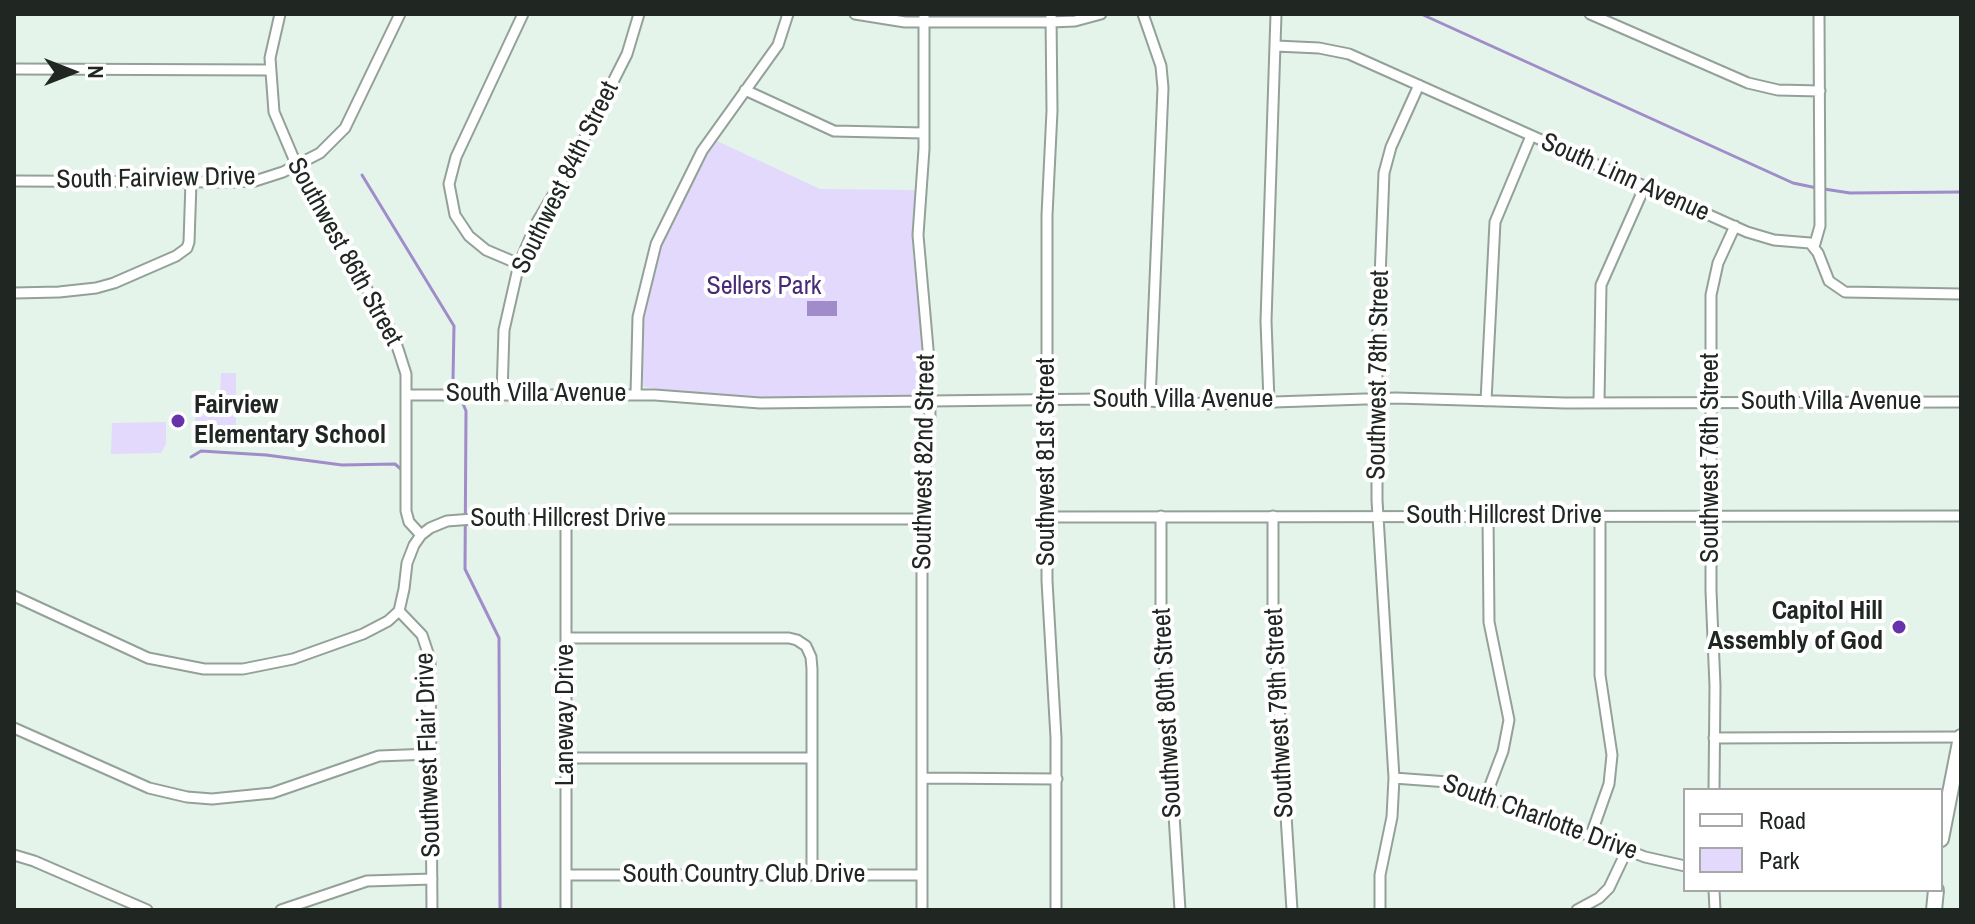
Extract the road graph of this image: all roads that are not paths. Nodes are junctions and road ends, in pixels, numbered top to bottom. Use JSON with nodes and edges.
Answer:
{"nodes":[{"id":1,"x":280,"y":14,"type":"edge"},
{"id":2,"x":400,"y":14,"type":"edge"},
{"id":3,"x":523,"y":14,"type":"edge"},
{"id":4,"x":639,"y":14,"type":"edge"},
{"id":5,"x":788,"y":14,"type":"edge"},
{"id":6,"x":855,"y":14,"type":"edge"},
{"id":7,"x":1101,"y":14,"type":"edge"},
{"id":8,"x":1143,"y":14,"type":"edge"},
{"id":9,"x":1276,"y":14,"type":"edge"},
{"id":10,"x":1590,"y":14,"type":"edge"},
{"id":11,"x":1819,"y":14,"type":"edge"},
{"id":12,"x":924,"y":18,"type":"edge"},
{"id":13,"x":1051,"y":18,"type":"edge"},
{"id":14,"x":1276,"y":46,"type":"junction"},
{"id":15,"x":14,"y":69,"type":"edge"},
{"id":16,"x":270,"y":70,"type":"junction"},
{"id":17,"x":1419,"y":85,"type":"junction"},
{"id":18,"x":745,"y":90,"type":"junction"},
{"id":19,"x":1820,"y":91,"type":"junction"},
{"id":20,"x":924,"y":133,"type":"junction"},
{"id":21,"x":1531,"y":136,"type":"junction"},
{"id":22,"x":296,"y":166,"type":"junction"},
{"id":23,"x":14,"y":181,"type":"edge"},
{"id":24,"x":191,"y":182,"type":"junction"},
{"id":25,"x":1645,"y":186,"type":"junction"},
{"id":26,"x":1735,"y":226,"type":"junction"},
{"id":27,"x":1814,"y":247,"type":"junction"},
{"id":28,"x":519,"y":264,"type":"junction"},
{"id":29,"x":14,"y":293,"type":"edge"},
{"id":30,"x":1961,"y":294,"type":"edge"},
{"id":31,"x":502,"y":394,"type":"junction"},
{"id":32,"x":636,"y":394,"type":"junction"},
{"id":33,"x":406,"y":395,"type":"junction"},
{"id":34,"x":1377,"y":398,"type":"junction"},
{"id":35,"x":1047,"y":399,"type":"junction"},
{"id":36,"x":930,"y":401,"type":"junction"},
{"id":37,"x":1150,"y":401,"type":"junction"},
{"id":38,"x":1269,"y":401,"type":"junction"},
{"id":39,"x":1486,"y":401,"type":"junction"},
{"id":40,"x":1599,"y":402,"type":"junction"},
{"id":41,"x":1961,"y":402,"type":"edge"},
{"id":42,"x":1711,"y":403,"type":"junction"},
{"id":43,"x":1161,"y":516,"type":"junction"},
{"id":44,"x":1273,"y":516,"type":"junction"},
{"id":45,"x":1378,"y":516,"type":"junction"},
{"id":46,"x":1488,"y":516,"type":"junction"},
{"id":47,"x":1600,"y":516,"type":"junction"},
{"id":48,"x":1711,"y":516,"type":"junction"},
{"id":49,"x":1961,"y":516,"type":"edge"},
{"id":50,"x":1048,"y":517,"type":"junction"},
{"id":51,"x":566,"y":519,"type":"junction"},
{"id":52,"x":923,"y":519,"type":"junction"},
{"id":53,"x":421,"y":535,"type":"junction"},
{"id":54,"x":14,"y":596,"type":"edge"},
{"id":55,"x":399,"y":611,"type":"junction"},
{"id":56,"x":566,"y":638,"type":"junction"},
{"id":57,"x":14,"y":728,"type":"edge"},
{"id":58,"x":1961,"y":737,"type":"edge"},
{"id":59,"x":1714,"y":738,"type":"junction"},
{"id":60,"x":431,"y":754,"type":"junction"},
{"id":61,"x":566,"y":758,"type":"junction"},
{"id":62,"x":811,"y":758,"type":"junction"},
{"id":63,"x":923,"y":778,"type":"junction"},
{"id":64,"x":1394,"y":778,"type":"junction"},
{"id":65,"x":1057,"y":779,"type":"junction"},
{"id":66,"x":1714,"y":788,"type":"edge"},
{"id":67,"x":1486,"y":796,"type":"junction"},
{"id":68,"x":1943,"y":829,"type":"edge"},
{"id":69,"x":1591,"y":835,"type":"junction"},
{"id":70,"x":1627,"y":850,"type":"junction"},
{"id":71,"x":14,"y":855,"type":"edge"},
{"id":72,"x":1683,"y":866,"type":"edge"},
{"id":73,"x":566,"y":875,"type":"junction"},
{"id":74,"x":812,"y":875,"type":"junction"},
{"id":75,"x":922,"y":875,"type":"junction"},
{"id":76,"x":432,"y":879,"type":"junction"},
{"id":77,"x":147,"y":910,"type":"edge"},
{"id":78,"x":281,"y":910,"type":"edge"},
{"id":79,"x":432,"y":910,"type":"edge"},
{"id":80,"x":566,"y":910,"type":"edge"},
{"id":81,"x":922,"y":910,"type":"edge"},
{"id":82,"x":1056,"y":910,"type":"edge"},
{"id":83,"x":1180,"y":910,"type":"edge"},
{"id":84,"x":1292,"y":910,"type":"edge"},
{"id":85,"x":1380,"y":910,"type":"edge"},
{"id":86,"x":1577,"y":910,"type":"edge"}],
"edges":[{"from":1,"to":16,"type":"street","name":"Southwest 86th Street"},
{"from":2,"to":22,"type":"street","name":"South Fairview Drive"},
{"from":3,"to":28,"type":"street"},
{"from":4,"to":28,"type":"street","name":"Southwest 84th Street"},
{"from":5,"to":18,"type":"street"},
{"from":6,"to":12,"type":"street"},
{"from":7,"to":13,"type":"street"},
{"from":8,"to":37,"type":"street"},
{"from":9,"to":14,"type":"street"},
{"from":10,"to":19,"type":"street"},
{"from":11,"to":19,"type":"street"},
{"from":12,"to":13,"type":"street"},
{"from":12,"to":20,"type":"street","name":"Southwest 82nd Street"},
{"from":13,"to":35,"type":"street","name":"Southwest 81st Street"},
{"from":14,"to":17,"type":"street","name":"South Linn Avenue"},
{"from":14,"to":38,"type":"street"},
{"from":15,"to":16,"type":"street"},
{"from":16,"to":22,"type":"street","name":"Southwest 86th Street"},
{"from":17,"to":21,"type":"street","name":"South Linn Avenue"},
{"from":17,"to":34,"type":"street","name":"Southwest 78th Street"},
{"from":18,"to":20,"type":"street"},
{"from":18,"to":32,"type":"street"},
{"from":19,"to":27,"type":"street"},
{"from":20,"to":36,"type":"street","name":"Southwest 82nd Street"},
{"from":21,"to":25,"type":"street","name":"South Linn Avenue"},
{"from":21,"to":39,"type":"street"},
{"from":22,"to":24,"type":"street","name":"South Fairview Drive"},
{"from":22,"to":33,"type":"street","name":"Southwest 86th Street"},
{"from":23,"to":24,"type":"street","name":"South Fairview Drive"},
{"from":24,"to":29,"type":"street"},
{"from":25,"to":26,"type":"street","name":"South Linn Avenue"},
{"from":25,"to":40,"type":"street"},
{"from":26,"to":27,"type":"street","name":"South Linn Avenue"},
{"from":26,"to":42,"type":"street","name":"Southwest 76th Street"},
{"from":27,"to":30,"type":"street"},
{"from":28,"to":31,"type":"street","name":"Southwest 84th Street"},
{"from":31,"to":32,"type":"street","name":"South Villa Avenue"},
{"from":31,"to":33,"type":"street","name":"South Villa Avenue"},
{"from":32,"to":36,"type":"street","name":"South Villa Avenue"},
{"from":33,"to":53,"type":"street","name":"Southwest 86th Street"},
{"from":34,"to":38,"type":"street","name":"South Villa Avenue"},
{"from":34,"to":39,"type":"street","name":"South Villa Avenue"},
{"from":34,"to":45,"type":"street","name":"Southwest 78th Street"},
{"from":35,"to":36,"type":"street","name":"South Villa Avenue"},
{"from":35,"to":37,"type":"street","name":"South Villa Avenue"},
{"from":35,"to":50,"type":"street","name":"Southwest 81st Street"},
{"from":36,"to":52,"type":"street","name":"Southwest 82nd Street"},
{"from":37,"to":38,"type":"street","name":"South Villa Avenue"},
{"from":39,"to":40,"type":"street","name":"South Villa Avenue"},
{"from":40,"to":42,"type":"street","name":"South Villa Avenue"},
{"from":41,"to":42,"type":"street","name":"South Villa Avenue"},
{"from":42,"to":48,"type":"street","name":"Southwest 76th Street"},
{"from":43,"to":44,"type":"street","name":"South Hillcrest Drive"},
{"from":43,"to":50,"type":"street","name":"South Hillcrest Drive"},
{"from":43,"to":83,"type":"street","name":"Southwest 80th Street"},
{"from":44,"to":45,"type":"street","name":"South Hillcrest Drive"},
{"from":44,"to":84,"type":"street","name":"Southwest 79th Street"},
{"from":45,"to":46,"type":"street","name":"South Hillcrest Drive"},
{"from":45,"to":64,"type":"street","name":"Southwest 78th Street"},
{"from":46,"to":47,"type":"street","name":"South Hillcrest Drive"},
{"from":46,"to":67,"type":"street"},
{"from":47,"to":48,"type":"street","name":"South Hillcrest Drive"},
{"from":47,"to":69,"type":"street"},
{"from":48,"to":49,"type":"street","name":"South Hillcrest Drive"},
{"from":48,"to":59,"type":"street","name":"Southwest 76th Street"},
{"from":50,"to":65,"type":"street","name":"Southwest 81st Street"},
{"from":51,"to":52,"type":"street","name":"South Hillcrest Drive"},
{"from":51,"to":53,"type":"street","name":"South Hillcrest Drive"},
{"from":51,"to":56,"type":"street","name":"Laneway Drive"},
{"from":52,"to":63,"type":"street","name":"Southwest 82nd Street"},
{"from":53,"to":55,"type":"street"},
{"from":54,"to":55,"type":"street"},
{"from":55,"to":60,"type":"street","name":"Southwest Flair Drive"},
{"from":56,"to":61,"type":"street","name":"Laneway Drive"},
{"from":56,"to":62,"type":"street"},
{"from":57,"to":60,"type":"street"},
{"from":58,"to":59,"type":"street"},
{"from":58,"to":68,"type":"main road"},
{"from":59,"to":66,"type":"street","name":"Southwest 76th Street"},
{"from":60,"to":76,"type":"street","name":"Southwest Flair Drive"},
{"from":61,"to":62,"type":"street"},
{"from":61,"to":73,"type":"street","name":"Laneway Drive"},
{"from":62,"to":74,"type":"street"},
{"from":63,"to":65,"type":"street"},
{"from":63,"to":75,"type":"street","name":"Southwest 82nd Street"},
{"from":64,"to":67,"type":"street","name":"South Charlotte Drive"},
{"from":64,"to":85,"type":"street","name":"Southwest 78th Street"},
{"from":65,"to":82,"type":"street","name":"Southwest 81st Street"},
{"from":67,"to":69,"type":"street","name":"South Charlotte Drive"},
{"from":69,"to":70,"type":"street","name":"South Charlotte Drive"},
{"from":70,"to":72,"type":"street","name":"South Charlotte Drive"},
{"from":70,"to":86,"type":"street"},
{"from":71,"to":77,"type":"street"},
{"from":73,"to":74,"type":"street","name":"South Country Club Drive"},
{"from":73,"to":80,"type":"street","name":"Laneway Drive"},
{"from":74,"to":75,"type":"street","name":"South Country Club Drive"},
{"from":75,"to":81,"type":"street","name":"Southwest 82nd Street"},
{"from":76,"to":78,"type":"street"},
{"from":76,"to":79,"type":"street","name":"Southwest Flair Drive"}]}
